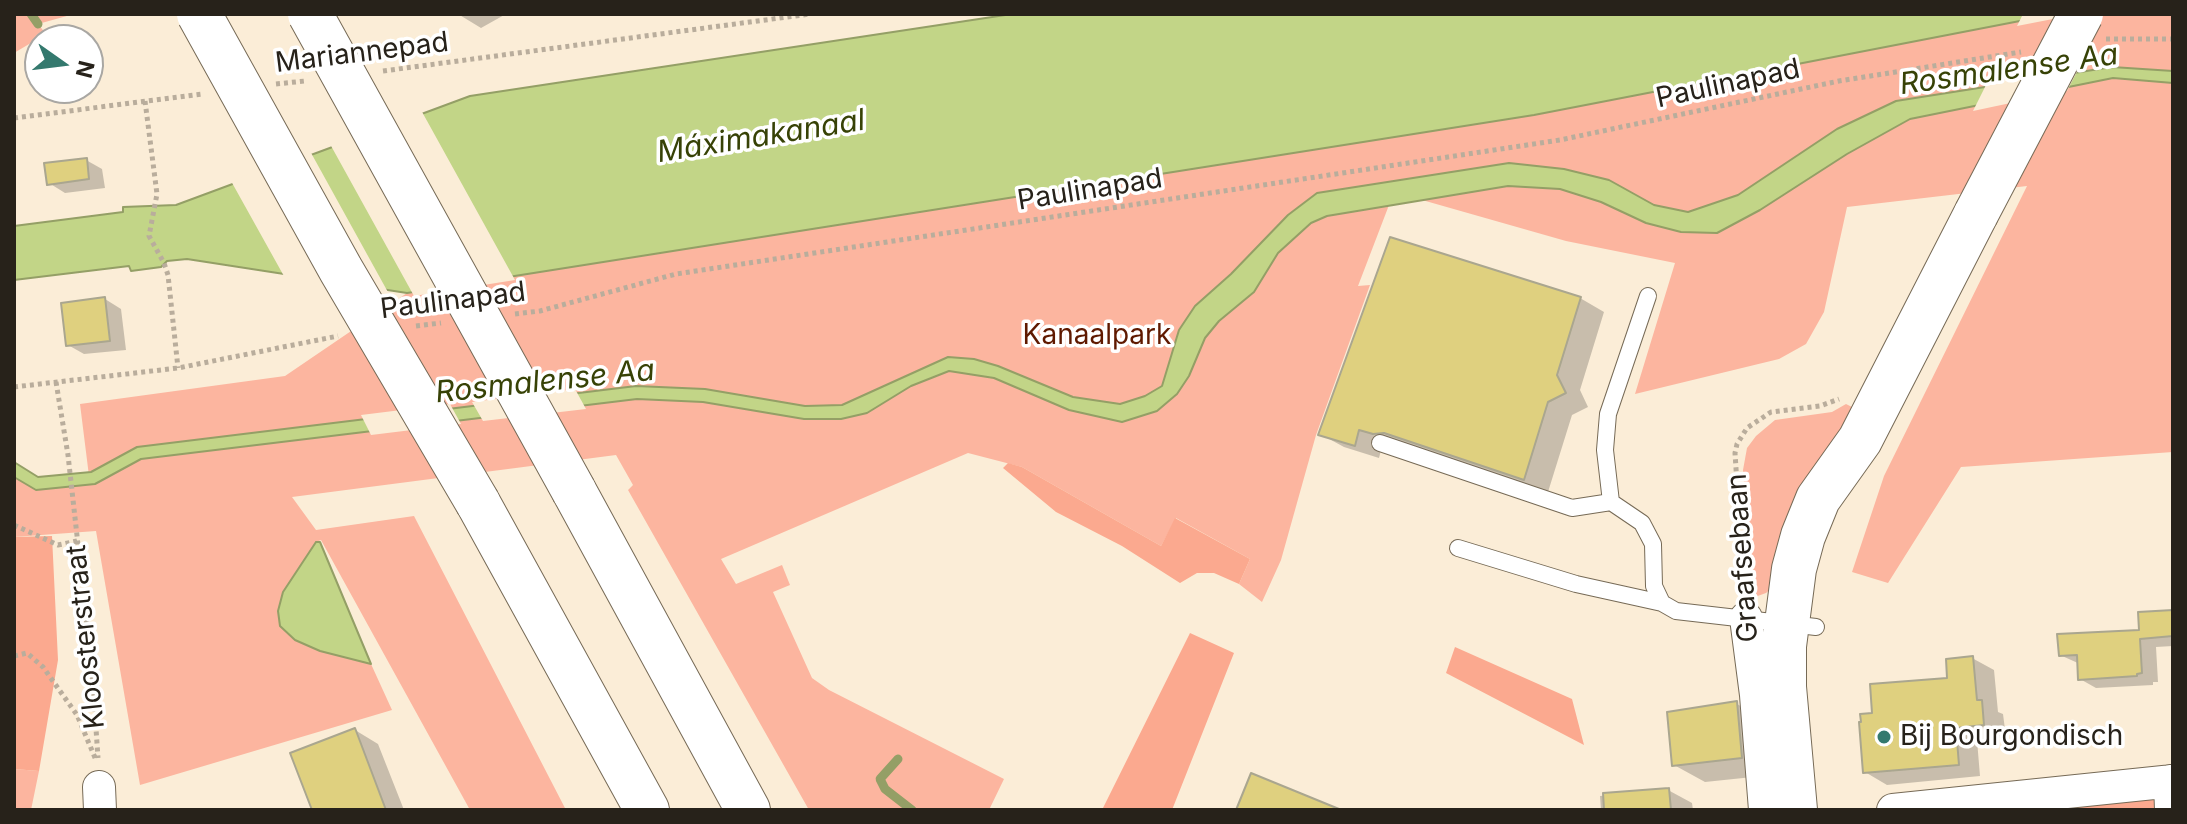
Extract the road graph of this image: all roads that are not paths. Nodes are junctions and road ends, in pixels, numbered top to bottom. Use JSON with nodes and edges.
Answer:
{"nodes":[{"id":1,"x":199,"y":14,"type":"edge"},
{"id":2,"x":310,"y":14,"type":"edge"},
{"id":3,"x":2092,"y":27,"type":"edge"},
{"id":4,"x":1648,"y":296,"type":"dead end"},
{"id":5,"x":1380,"y":443,"type":"dead end"},
{"id":6,"x":1611,"y":502,"type":"junction"},
{"id":7,"x":1458,"y":548,"type":"dead end"},
{"id":8,"x":1662,"y":603,"type":"junction"},
{"id":9,"x":1782,"y":623,"type":"junction"},
{"id":10,"x":2171,"y":790,"type":"edge"},
{"id":11,"x":647,"y":810,"type":"edge"},
{"id":12,"x":748,"y":810,"type":"edge"},
{"id":13,"x":1765,"y":810,"type":"edge"},
{"id":14,"x":1795,"y":810,"type":"edge"},
{"id":15,"x":1824,"y":810,"type":"edge"},
{"id":16,"x":1893,"y":810,"type":"edge"}],
"edges":[{"from":1,"to":11,"type":"main road","bridge":true},
{"from":2,"to":12,"type":"main road","bridge":true},
{"from":3,"to":9,"type":"main road","name":"Graafsebaan","bridge":true},
{"from":4,"to":6,"type":"lane"},
{"from":5,"to":6,"type":"lane"},
{"from":6,"to":8,"type":"lane"},
{"from":7,"to":8,"type":"lane"},
{"from":8,"to":9,"type":"lane"},
{"from":9,"to":13,"type":"street","name":"Graafsebaan"},
{"from":9,"to":14,"type":"main road","name":"Graafsebaan"},
{"from":9,"to":15,"type":"main road","name":"Graafsebaan"},
{"from":10,"to":16,"type":"street"}]}
